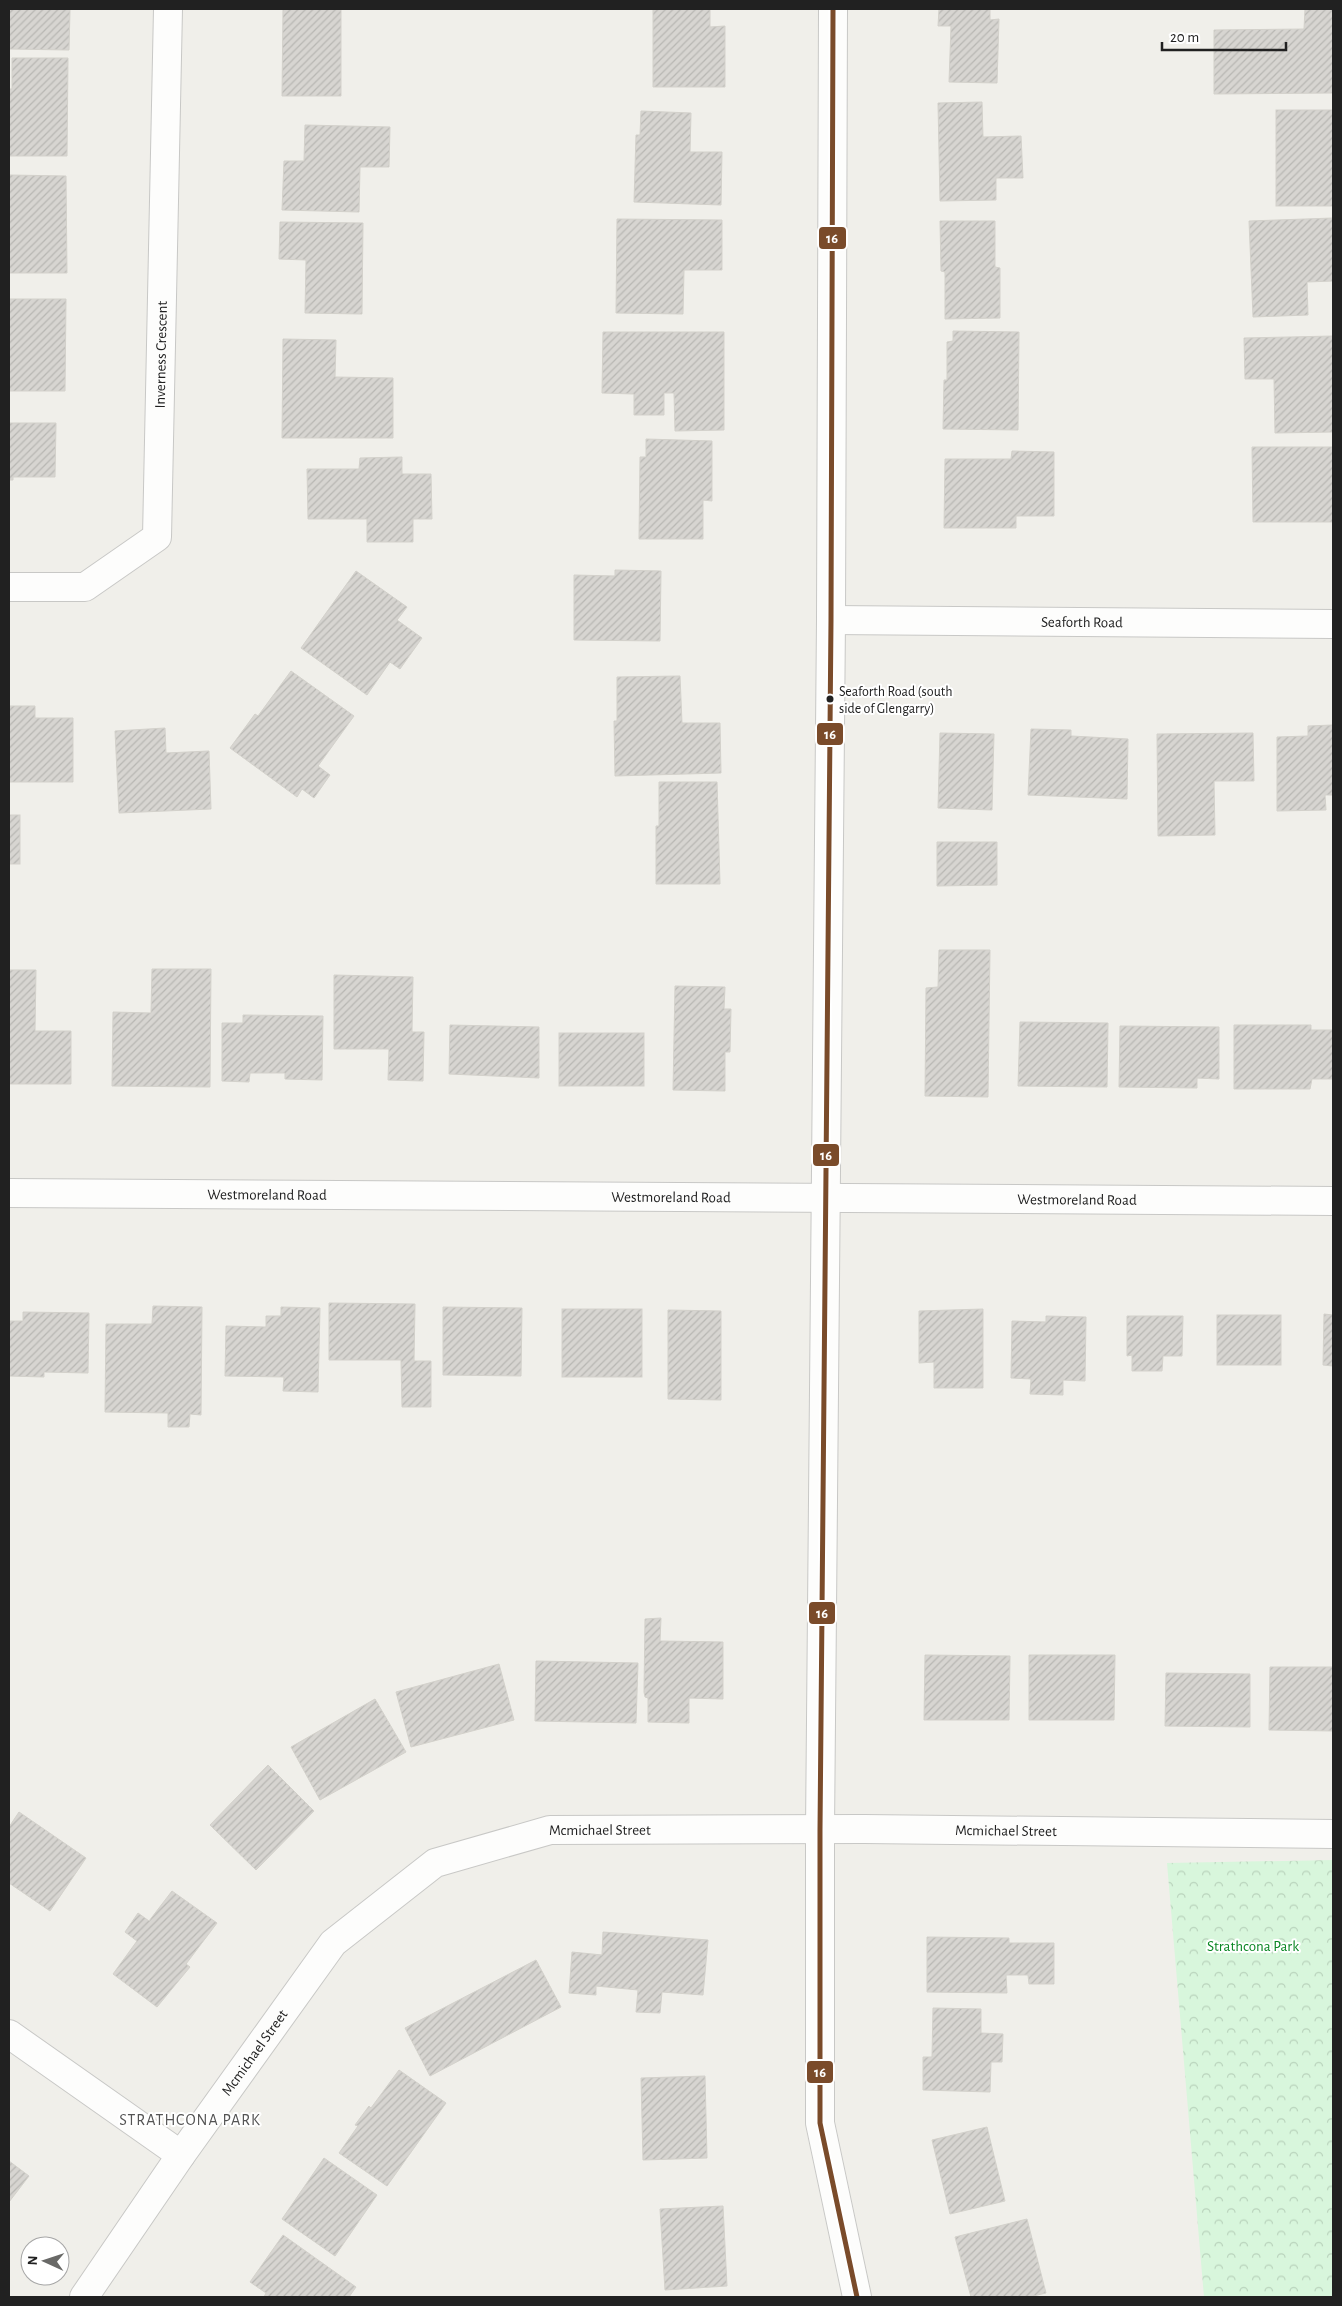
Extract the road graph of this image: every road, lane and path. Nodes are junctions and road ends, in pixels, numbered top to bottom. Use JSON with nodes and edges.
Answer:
{"nodes":[{"id":1,"x":168,"y":9,"type":"edge"},
{"id":2,"x":833,"y":9,"type":"edge"},
{"id":3,"x":9,"y":587,"type":"edge"},
{"id":4,"x":831,"y":620,"type":"junction"},
{"id":5,"x":1333,"y":624,"type":"edge"},
{"id":6,"x":9,"y":1193,"type":"edge"},
{"id":7,"x":824,"y":1198,"type":"junction"},
{"id":8,"x":1333,"y":1201,"type":"edge"},
{"id":9,"x":820,"y":1830,"type":"junction"},
{"id":10,"x":1333,"y":1834,"type":"edge"},
{"id":11,"x":9,"y":2034,"type":"edge"},
{"id":12,"x":181,"y":2155,"type":"junction"},
{"id":13,"x":84,"y":2297,"type":"edge"},
{"id":14,"x":857,"y":2297,"type":"edge"}],
"edges":[{"from":1,"to":3,"type":"street","name":"Inverness Crescent"},
{"from":2,"to":4,"type":"street"},
{"from":4,"to":5,"type":"street","name":"Seaforth Road"},
{"from":4,"to":7,"type":"street"},
{"from":6,"to":7,"type":"street","name":"Westmoreland Road"},
{"from":7,"to":8,"type":"street","name":"Westmoreland Road"},
{"from":7,"to":9,"type":"street"},
{"from":9,"to":10,"type":"street","name":"Mcmichael Street"},
{"from":9,"to":12,"type":"street","name":"Mcmichael Street"},
{"from":9,"to":14,"type":"street"},
{"from":11,"to":12,"type":"street"},
{"from":12,"to":13,"type":"street","name":"Mcmichael Street"}]}
